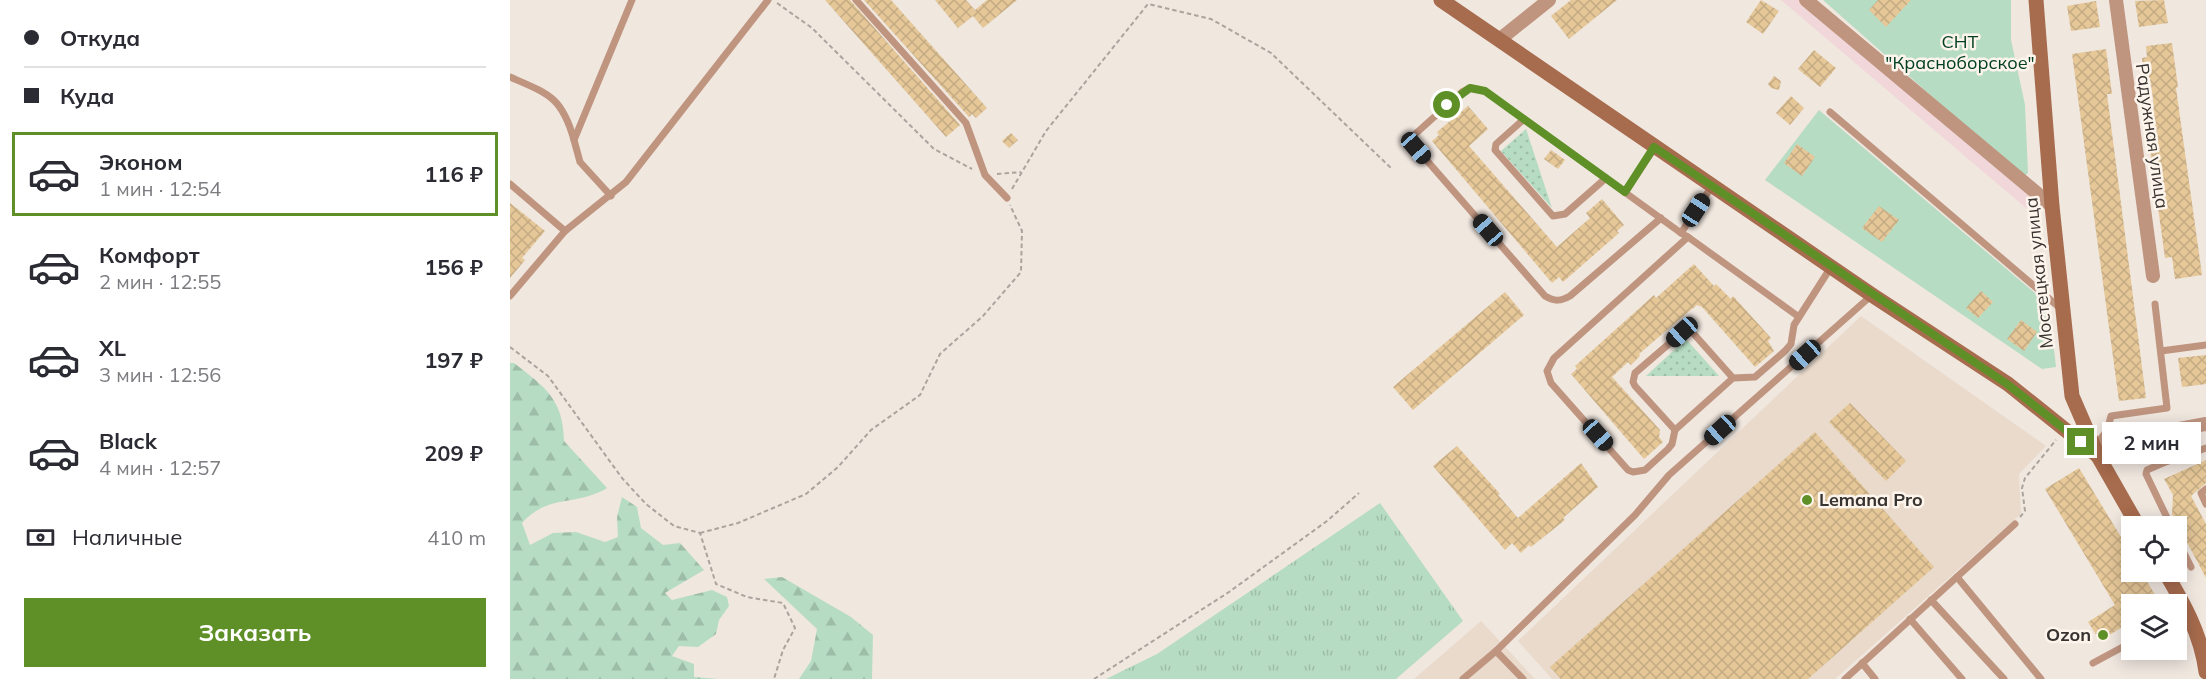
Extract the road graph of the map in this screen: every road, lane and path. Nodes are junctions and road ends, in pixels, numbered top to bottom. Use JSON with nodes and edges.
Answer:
{"nodes":[{"id":1,"x":632,"y":0,"type":"edge"},
{"id":2,"x":768,"y":0,"type":"edge"},
{"id":3,"x":773,"y":0,"type":"edge"},
{"id":4,"x":856,"y":0,"type":"edge"},
{"id":5,"x":1441,"y":0,"type":"edge"},
{"id":6,"x":1549,"y":0,"type":"edge"},
{"id":7,"x":1806,"y":0,"type":"edge"},
{"id":8,"x":2036,"y":0,"type":"edge"},
{"id":9,"x":2116,"y":0,"type":"edge"},
{"id":10,"x":1499,"y":40,"type":"junction"},
{"id":11,"x":510,"y":77,"type":"edge"},
{"id":12,"x":1830,"y":112,"type":"dead end"},
{"id":13,"x":1524,"y":119,"type":"junction"},
{"id":14,"x":574,"y":140,"type":"junction"},
{"id":15,"x":1654,"y":147,"type":"junction"},
{"id":16,"x":1392,"y":170,"type":"dead end"},
{"id":17,"x":1021,"y":172,"type":"junction"},
{"id":18,"x":985,"y":176,"type":"junction"},
{"id":19,"x":1606,"y":178,"type":"junction"},
{"id":20,"x":510,"y":184,"type":"edge"},
{"id":21,"x":1712,"y":186,"type":"junction"},
{"id":22,"x":1625,"y":192,"type":"junction"},
{"id":23,"x":611,"y":196,"type":"junction"},
{"id":24,"x":1007,"y":198,"type":"junction"},
{"id":25,"x":2052,"y":206,"type":"junction"},
{"id":26,"x":1661,"y":218,"type":"junction"},
{"id":27,"x":565,"y":231,"type":"junction"},
{"id":28,"x":1682,"y":232,"type":"junction"},
{"id":29,"x":1688,"y":237,"type":"junction"},
{"id":30,"x":1831,"y":267,"type":"junction"},
{"id":31,"x":2153,"y":276,"type":"dead end"},
{"id":32,"x":1872,"y":295,"type":"junction"},
{"id":33,"x":510,"y":296,"type":"edge"},
{"id":34,"x":2155,"y":304,"type":"dead end"},
{"id":35,"x":2062,"y":310,"type":"junction"},
{"id":36,"x":1799,"y":317,"type":"junction"},
{"id":37,"x":2206,"y":345,"type":"edge"},
{"id":38,"x":510,"y":347,"type":"edge"},
{"id":39,"x":2161,"y":351,"type":"junction"},
{"id":40,"x":1733,"y":378,"type":"junction"},
{"id":41,"x":2206,"y":424,"type":"edge"},
{"id":42,"x":1674,"y":430,"type":"junction"},
{"id":43,"x":2056,"y":439,"type":"dead end"},
{"id":44,"x":2206,"y":447,"type":"edge"},
{"id":45,"x":2098,"y":448,"type":"junction"},
{"id":46,"x":2163,"y":463,"type":"junction"},
{"id":47,"x":2206,"y":489,"type":"edge"},
{"id":48,"x":1359,"y":493,"type":"dead end"},
{"id":49,"x":2206,"y":504,"type":"edge"},
{"id":50,"x":2133,"y":516,"type":"edge"},
{"id":51,"x":2166,"y":516,"type":"edge"},
{"id":52,"x":2015,"y":525,"type":"joint"},
{"id":53,"x":700,"y":533,"type":"junction"},
{"id":54,"x":2187,"y":559,"type":"edge"},
{"id":55,"x":2191,"y":567,"type":"dead end"},
{"id":56,"x":1957,"y":577,"type":"junction"},
{"id":57,"x":1931,"y":600,"type":"junction"},
{"id":58,"x":1910,"y":619,"type":"junction"},
{"id":59,"x":2187,"y":619,"type":"edge"},
{"id":60,"x":2202,"y":640,"type":"edge"},
{"id":61,"x":2121,"y":648,"type":"edge"},
{"id":62,"x":1496,"y":651,"type":"junction"},
{"id":63,"x":1862,"y":663,"type":"junction"},
{"id":64,"x":2092,"y":663,"type":"dead end"},
{"id":65,"x":2206,"y":672,"type":"edge"},
{"id":66,"x":774,"y":679,"type":"edge"},
{"id":67,"x":1094,"y":679,"type":"edge"},
{"id":68,"x":1463,"y":679,"type":"edge"},
{"id":69,"x":1522,"y":679,"type":"edge"},
{"id":70,"x":1845,"y":679,"type":"edge"},
{"id":71,"x":1875,"y":679,"type":"edge"},
{"id":72,"x":1962,"y":679,"type":"edge"},
{"id":73,"x":2004,"y":679,"type":"edge"},
{"id":74,"x":2041,"y":679,"type":"edge"}],
"edges":[{"from":1,"to":14,"type":"lane"},
{"from":2,"to":23,"type":"lane"},
{"from":3,"to":18,"type":"path"},
{"from":4,"to":18,"type":"lane"},
{"from":5,"to":10,"type":"street"},
{"from":6,"to":10,"type":"street"},
{"from":7,"to":25,"type":"street"},
{"from":8,"to":25,"type":"street","name":"Мостецкая улица"},
{"from":9,"to":31,"type":"street","name":"Радужная улица"},
{"from":10,"to":15,"type":"street"},
{"from":11,"to":14,"type":"lane"},
{"from":12,"to":35,"type":"lane"},
{"from":13,"to":19,"type":"lane"},
{"from":13,"to":19,"type":"lane"},
{"from":13,"to":26,"type":"lane"},
{"from":14,"to":23,"type":"lane"},
{"from":15,"to":21,"type":"street"},
{"from":15,"to":22,"type":"lane"},
{"from":16,"to":17,"type":"path"},
{"from":17,"to":18,"type":"path"},
{"from":17,"to":24,"type":"path"},
{"from":18,"to":24,"type":"lane"},
{"from":19,"to":22,"type":"lane"},
{"from":20,"to":27,"type":"lane"},
{"from":21,"to":28,"type":"lane"},
{"from":21,"to":30,"type":"street"},
{"from":22,"to":26,"type":"lane"},
{"from":23,"to":27,"type":"lane"},
{"from":24,"to":53,"type":"path"},
{"from":25,"to":35,"type":"street","name":"Мостецкая улица"},
{"from":26,"to":28,"type":"lane"},
{"from":27,"to":33,"type":"lane"},
{"from":28,"to":29,"type":"lane"},
{"from":29,"to":36,"type":"lane"},
{"from":29,"to":42,"type":"lane"},
{"from":30,"to":32,"type":"street"},
{"from":30,"to":36,"type":"lane"},
{"from":32,"to":45,"type":"street"},
{"from":32,"to":62,"type":"lane"},
{"from":34,"to":39,"type":"lane"},
{"from":35,"to":45,"type":"street","name":"Мостецкая улица"},
{"from":36,"to":40,"type":"lane"},
{"from":37,"to":39,"type":"lane"},
{"from":38,"to":53,"type":"path"},
{"from":39,"to":45,"type":"lane"},
{"from":40,"to":42,"type":"lane"},
{"from":40,"to":42,"type":"lane"},
{"from":41,"to":45,"type":"street"},
{"from":43,"to":52,"type":"path"},
{"from":44,"to":46,"type":"lane"},
{"from":45,"to":46,"type":"lane"},
{"from":45,"to":50,"type":"street","name":"Мостецкая улица"},
{"from":46,"to":51,"type":"lane"},
{"from":47,"to":49,"type":"lane"},
{"from":48,"to":67,"type":"path"},
{"from":52,"to":56,"type":"lane"},
{"from":53,"to":66,"type":"path"},
{"from":54,"to":55,"type":"lane"},
{"from":56,"to":57,"type":"lane"},
{"from":56,"to":74,"type":"lane"},
{"from":57,"to":58,"type":"lane"},
{"from":57,"to":73,"type":"lane"},
{"from":58,"to":63,"type":"lane"},
{"from":58,"to":72,"type":"lane"},
{"from":59,"to":60,"type":"street"},
{"from":60,"to":65,"type":"street"},
{"from":61,"to":64,"type":"lane"},
{"from":62,"to":68,"type":"lane"},
{"from":62,"to":69,"type":"lane"},
{"from":63,"to":70,"type":"lane"},
{"from":63,"to":71,"type":"lane"}]}
